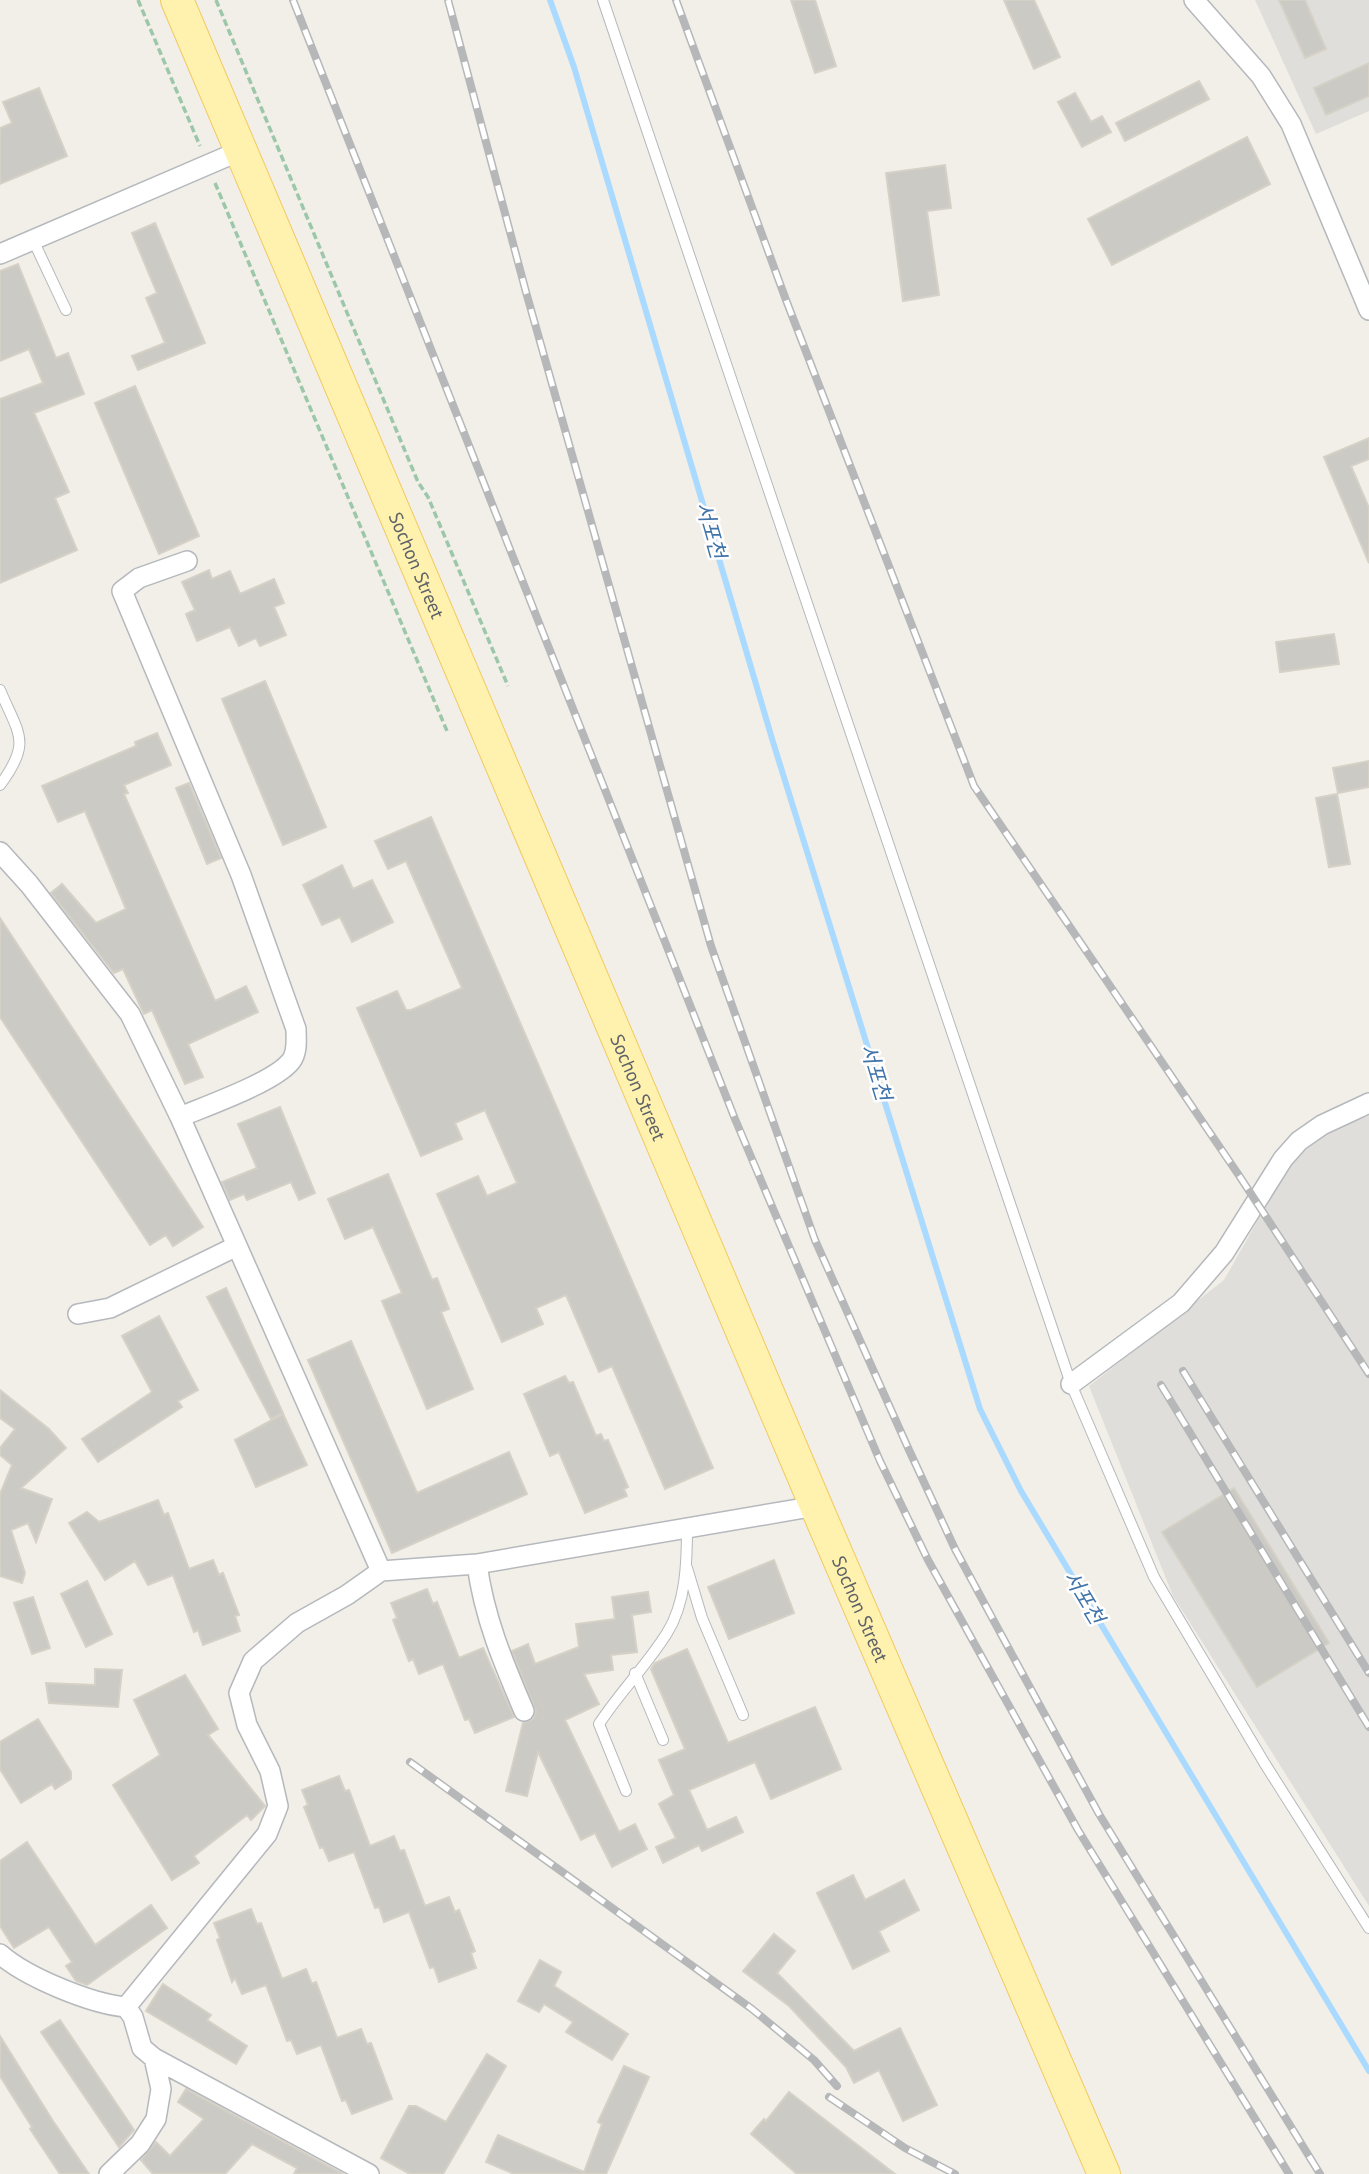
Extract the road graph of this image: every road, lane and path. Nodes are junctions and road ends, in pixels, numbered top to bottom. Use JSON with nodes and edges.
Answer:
{"nodes":[{"id":1,"x":138,"y":0,"type":"edge"},
{"id":2,"x":177,"y":0,"type":"edge"},
{"id":3,"x":216,"y":0,"type":"edge"},
{"id":4,"x":603,"y":0,"type":"edge"},
{"id":5,"x":1194,"y":0,"type":"edge"},
{"id":6,"x":242,"y":150,"type":"junction"},
{"id":7,"x":208,"y":165,"type":"junction"},
{"id":8,"x":33,"y":240,"type":"junction"},
{"id":9,"x":0,"y":254,"type":"edge"},
{"id":10,"x":66,"y":310,"type":"dead end"},
{"id":11,"x":1369,"y":310,"type":"edge"},
{"id":12,"x":187,"y":561,"type":"dead end"},
{"id":13,"x":508,"y":686,"type":"dead end"},
{"id":14,"x":0,"y":690,"type":"edge"},
{"id":15,"x":447,"y":731,"type":"dead end"},
{"id":16,"x":0,"y":785,"type":"edge"},
{"id":17,"x":0,"y":852,"type":"edge"},
{"id":18,"x":1369,"y":1103,"type":"edge"},
{"id":19,"x":180,"y":1117,"type":"junction"},
{"id":20,"x":237,"y":1246,"type":"junction"},
{"id":21,"x":78,"y":1314,"type":"dead end"},
{"id":22,"x":1071,"y":1384,"type":"junction"},
{"id":23,"x":816,"y":1506,"type":"junction"},
{"id":24,"x":687,"y":1528,"type":"junction"},
{"id":25,"x":477,"y":1564,"type":"junction"},
{"id":26,"x":687,"y":1567,"type":"junction"},
{"id":27,"x":381,"y":1570,"type":"junction"},
{"id":28,"x":635,"y":1674,"type":"junction"},
{"id":29,"x":524,"y":1712,"type":"dead end"},
{"id":30,"x":743,"y":1715,"type":"dead end"},
{"id":31,"x":663,"y":1740,"type":"dead end"},
{"id":32,"x":626,"y":1791,"type":"dead end"},
{"id":33,"x":1369,"y":1928,"type":"edge"},
{"id":34,"x":0,"y":1954,"type":"edge"},
{"id":35,"x":126,"y":2007,"type":"junction"},
{"id":36,"x":155,"y":2058,"type":"junction"},
{"id":37,"x":109,"y":2174,"type":"edge"},
{"id":38,"x":369,"y":2174,"type":"edge"},
{"id":39,"x":1104,"y":2174,"type":"edge"}],
"edges":[{"from":1,"to":7,"type":"path"},
{"from":2,"to":6,"type":"main road","name":"Sochon Street"},
{"from":3,"to":13,"type":"path"},
{"from":4,"to":22,"type":"lane"},
{"from":5,"to":11,"type":"street"},
{"from":6,"to":7,"type":"street"},
{"from":6,"to":23,"type":"main road","name":"Sochon Street"},
{"from":7,"to":8,"type":"street"},
{"from":7,"to":15,"type":"path"},
{"from":8,"to":9,"type":"street"},
{"from":8,"to":10,"type":"lane"},
{"from":12,"to":19,"type":"street"},
{"from":14,"to":16,"type":"lane"},
{"from":17,"to":19,"type":"street"},
{"from":18,"to":22,"type":"street"},
{"from":19,"to":20,"type":"street"},
{"from":20,"to":21,"type":"street"},
{"from":20,"to":27,"type":"street"},
{"from":22,"to":33,"type":"lane"},
{"from":23,"to":24,"type":"street"},
{"from":23,"to":39,"type":"main road","name":"Sochon Street"},
{"from":24,"to":25,"type":"street"},
{"from":24,"to":26,"type":"lane"},
{"from":25,"to":27,"type":"street"},
{"from":25,"to":29,"type":"street"},
{"from":26,"to":28,"type":"lane"},
{"from":26,"to":30,"type":"lane"},
{"from":27,"to":35,"type":"street"},
{"from":28,"to":31,"type":"lane"},
{"from":28,"to":32,"type":"lane"},
{"from":34,"to":35,"type":"street"},
{"from":35,"to":36,"type":"street"},
{"from":36,"to":37,"type":"street"},
{"from":36,"to":38,"type":"street"}]}
